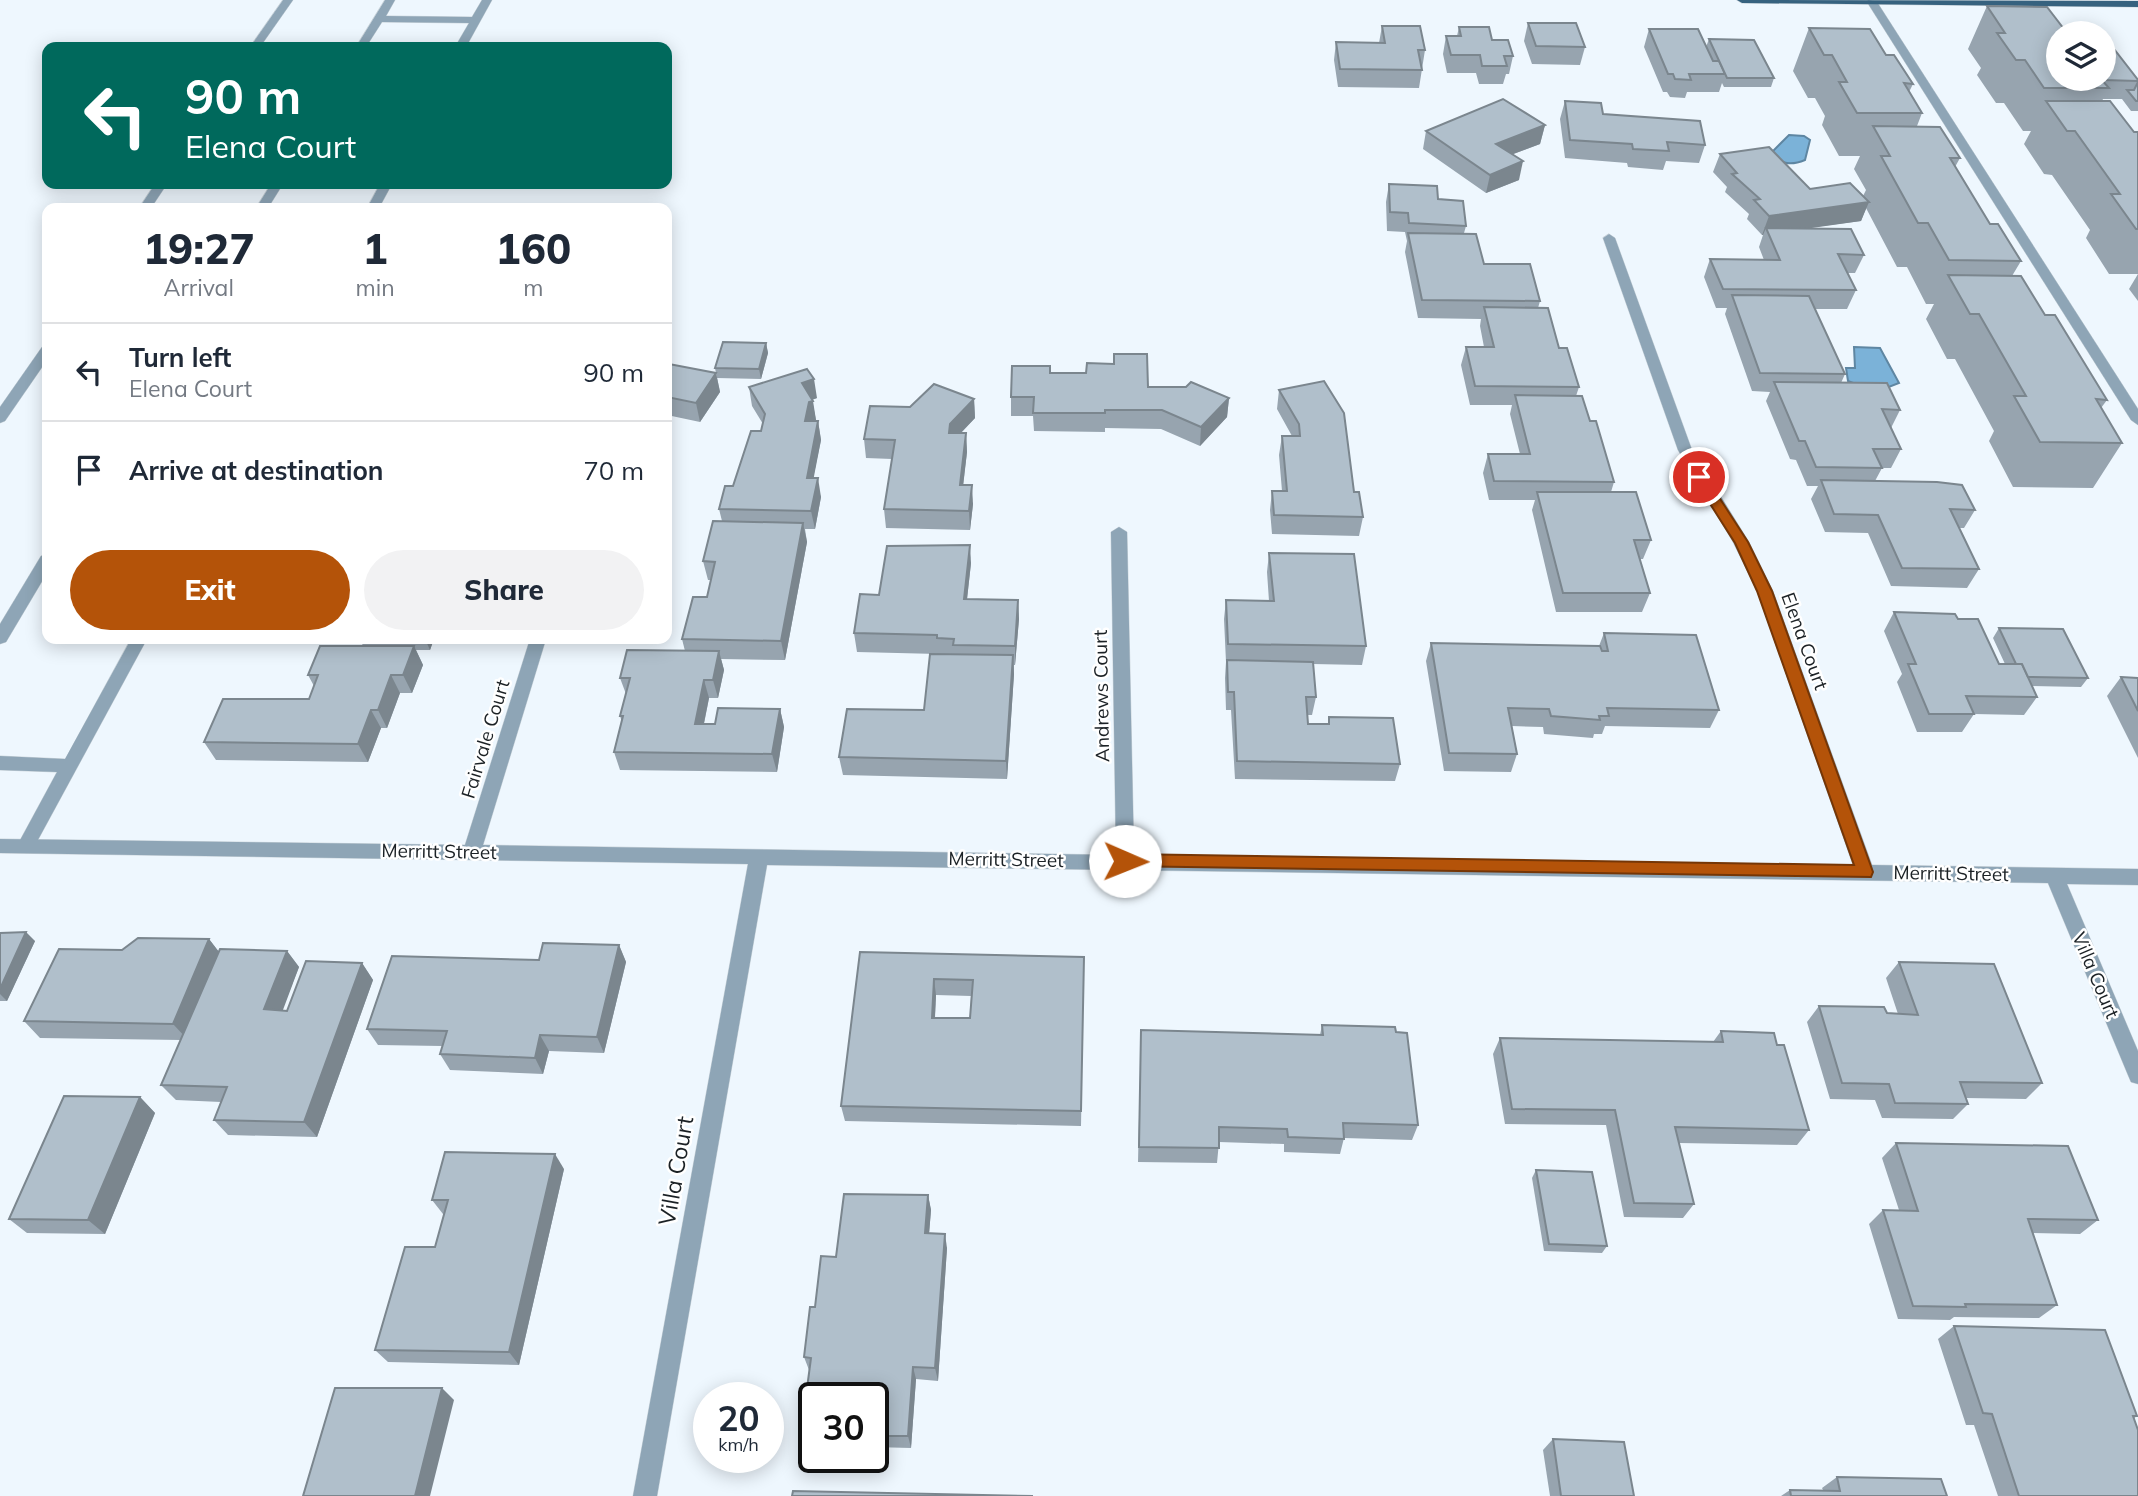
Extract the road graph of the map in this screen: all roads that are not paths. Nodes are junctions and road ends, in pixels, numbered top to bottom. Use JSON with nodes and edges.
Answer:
{"nodes":[{"id":1,"x":288,"y":0,"type":"edge"},
{"id":2,"x":390,"y":0,"type":"edge"},
{"id":3,"x":486,"y":0,"type":"edge"},
{"id":4,"x":1742,"y":0,"type":"edge"},
{"id":5,"x":1872,"y":2,"type":"edge"},
{"id":6,"x":2138,"y":4,"type":"edge"},
{"id":7,"x":378,"y":19,"type":"junction"},
{"id":8,"x":476,"y":20,"type":"junction"},
{"id":9,"x":259,"y":42,"type":"edge"},
{"id":10,"x":364,"y":42,"type":"edge"},
{"id":11,"x":464,"y":42,"type":"edge"},
{"id":12,"x":1609,"y":238,"type":"dead end"},
{"id":13,"x":42,"y":357,"type":"edge"},
{"id":14,"x":0,"y":418,"type":"edge"},
{"id":15,"x":2138,"y":419,"type":"edge"},
{"id":16,"x":1119,"y":531,"type":"dead end"},
{"id":17,"x":42,"y":569,"type":"edge"},
{"id":18,"x":0,"y":638,"type":"edge"},
{"id":19,"x":136,"y":644,"type":"edge"},
{"id":20,"x":536,"y":644,"type":"edge"},
{"id":21,"x":0,"y":763,"type":"edge"},
{"id":22,"x":69,"y":766,"type":"junction"},
{"id":23,"x":27,"y":844,"type":"junction"},
{"id":24,"x":0,"y":846,"type":"edge"},
{"id":25,"x":472,"y":851,"type":"junction"},
{"id":26,"x":759,"y":855,"type":"junction"},
{"id":27,"x":1125,"y":861,"type":"junction"},
{"id":28,"x":1865,"y":872,"type":"junction"},
{"id":29,"x":2054,"y":875,"type":"junction"},
{"id":30,"x":2138,"y":877,"type":"edge"},
{"id":31,"x":2138,"y":1075,"type":"edge"},
{"id":32,"x":645,"y":1496,"type":"edge"}],
"edges":[{"from":1,"to":9,"type":"street"},
{"from":2,"to":7,"type":"street"},
{"from":3,"to":8,"type":"street"},
{"from":4,"to":5,"type":"main road"},
{"from":5,"to":6,"type":"main road"},
{"from":5,"to":15,"type":"street"},
{"from":7,"to":8,"type":"street"},
{"from":7,"to":10,"type":"street"},
{"from":8,"to":11,"type":"street"},
{"from":12,"to":28,"type":"street","name":"Elena Court"},
{"from":13,"to":14,"type":"street"},
{"from":16,"to":27,"type":"street","name":"Andrews Court"},
{"from":17,"to":18,"type":"street"},
{"from":19,"to":22,"type":"street"},
{"from":20,"to":25,"type":"street","name":"Fairvale Court"},
{"from":21,"to":22,"type":"street"},
{"from":22,"to":23,"type":"street"},
{"from":23,"to":24,"type":"street","name":"Merritt Street"},
{"from":23,"to":25,"type":"street","name":"Merritt Street"},
{"from":25,"to":26,"type":"street","name":"Merritt Street"},
{"from":26,"to":27,"type":"street","name":"Merritt Street"},
{"from":26,"to":32,"type":"street","name":"Villa Court"},
{"from":27,"to":28,"type":"street","name":"Merritt Street"},
{"from":28,"to":29,"type":"street","name":"Merritt Street"},
{"from":29,"to":30,"type":"street","name":"Merritt Street"},
{"from":29,"to":31,"type":"street","name":"Villa Court"}]}
